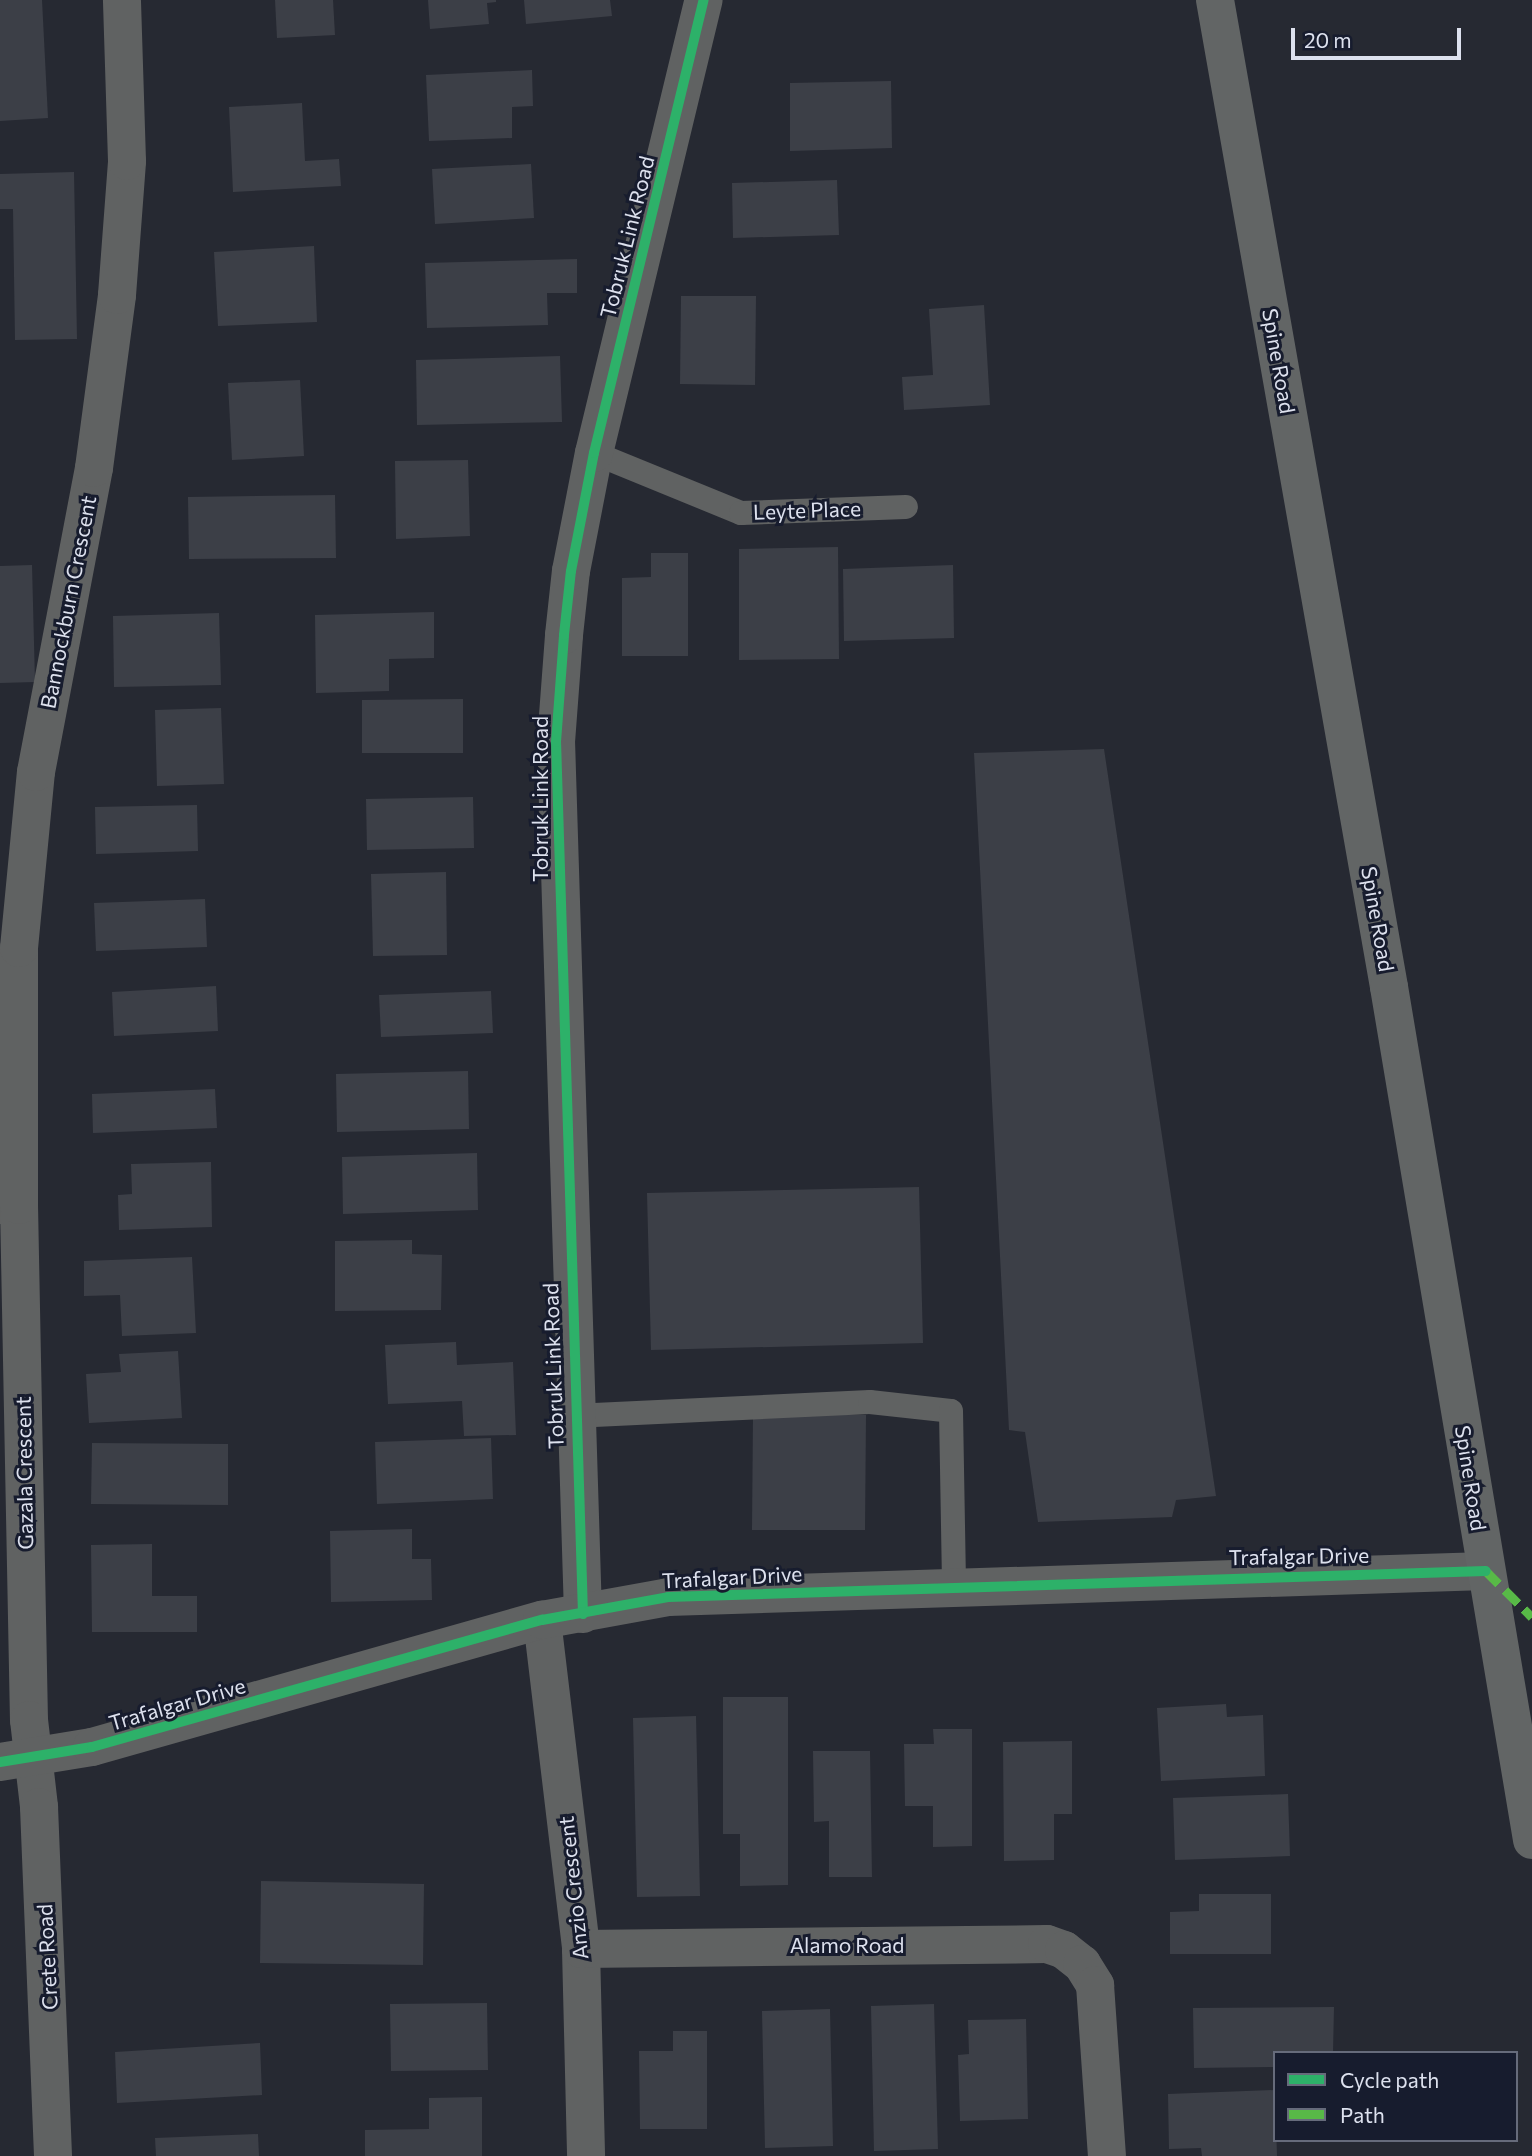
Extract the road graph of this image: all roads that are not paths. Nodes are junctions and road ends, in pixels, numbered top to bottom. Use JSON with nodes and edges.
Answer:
{"nodes":[{"id":1,"x":122,"y":0,"type":"edge"},
{"id":2,"x":704,"y":0,"type":"edge"},
{"id":3,"x":1215,"y":0,"type":"edge"},
{"id":4,"x":594,"y":453,"type":"junction"},
{"id":5,"x":906,"y":507,"type":"dead end"},
{"id":6,"x":9,"y":1205,"type":"edge"},
{"id":7,"x":573,"y":1416,"type":"junction"},
{"id":8,"x":1486,"y":1571,"type":"junction"},
{"id":9,"x":954,"y":1588,"type":"junction"},
{"id":10,"x":583,"y":1614,"type":"junction"},
{"id":11,"x":542,"y":1620,"type":"junction"},
{"id":12,"x":17,"y":1761,"type":"edge"},
{"id":13,"x":1532,"y":1840,"type":"edge"},
{"id":14,"x":581,"y":1949,"type":"junction"},
{"id":15,"x":53,"y":2156,"type":"edge"},
{"id":16,"x":586,"y":2156,"type":"edge"},
{"id":17,"x":1107,"y":2156,"type":"edge"}],
"edges":[{"from":1,"to":6,"type":"street","name":"Bannockburn Crescent"},
{"from":2,"to":4,"type":"street","name":"Tobruk Link Road"},
{"from":3,"to":8,"type":"main road","name":"Spine Road"},
{"from":4,"to":5,"type":"lane","name":"Leyte Place"},
{"from":4,"to":7,"type":"street","name":"Tobruk Link Road"},
{"from":6,"to":12,"type":"street","name":"Gazala Crescent"},
{"from":7,"to":9,"type":"lane"},
{"from":7,"to":10,"type":"street","name":"Tobruk Link Road"},
{"from":8,"to":9,"type":"street","name":"Trafalgar Drive"},
{"from":8,"to":13,"type":"main road","name":"Spine Road"},
{"from":9,"to":10,"type":"street","name":"Trafalgar Drive"},
{"from":10,"to":11,"type":"street","name":"Trafalgar Drive"},
{"from":11,"to":12,"type":"street","name":"Trafalgar Drive"},
{"from":11,"to":14,"type":"street","name":"Anzio Crescent"},
{"from":12,"to":15,"type":"street","name":"Crete Road"},
{"from":14,"to":16,"type":"street","name":"Anzio Crescent"},
{"from":14,"to":17,"type":"street","name":"Alamo Road"}]}
